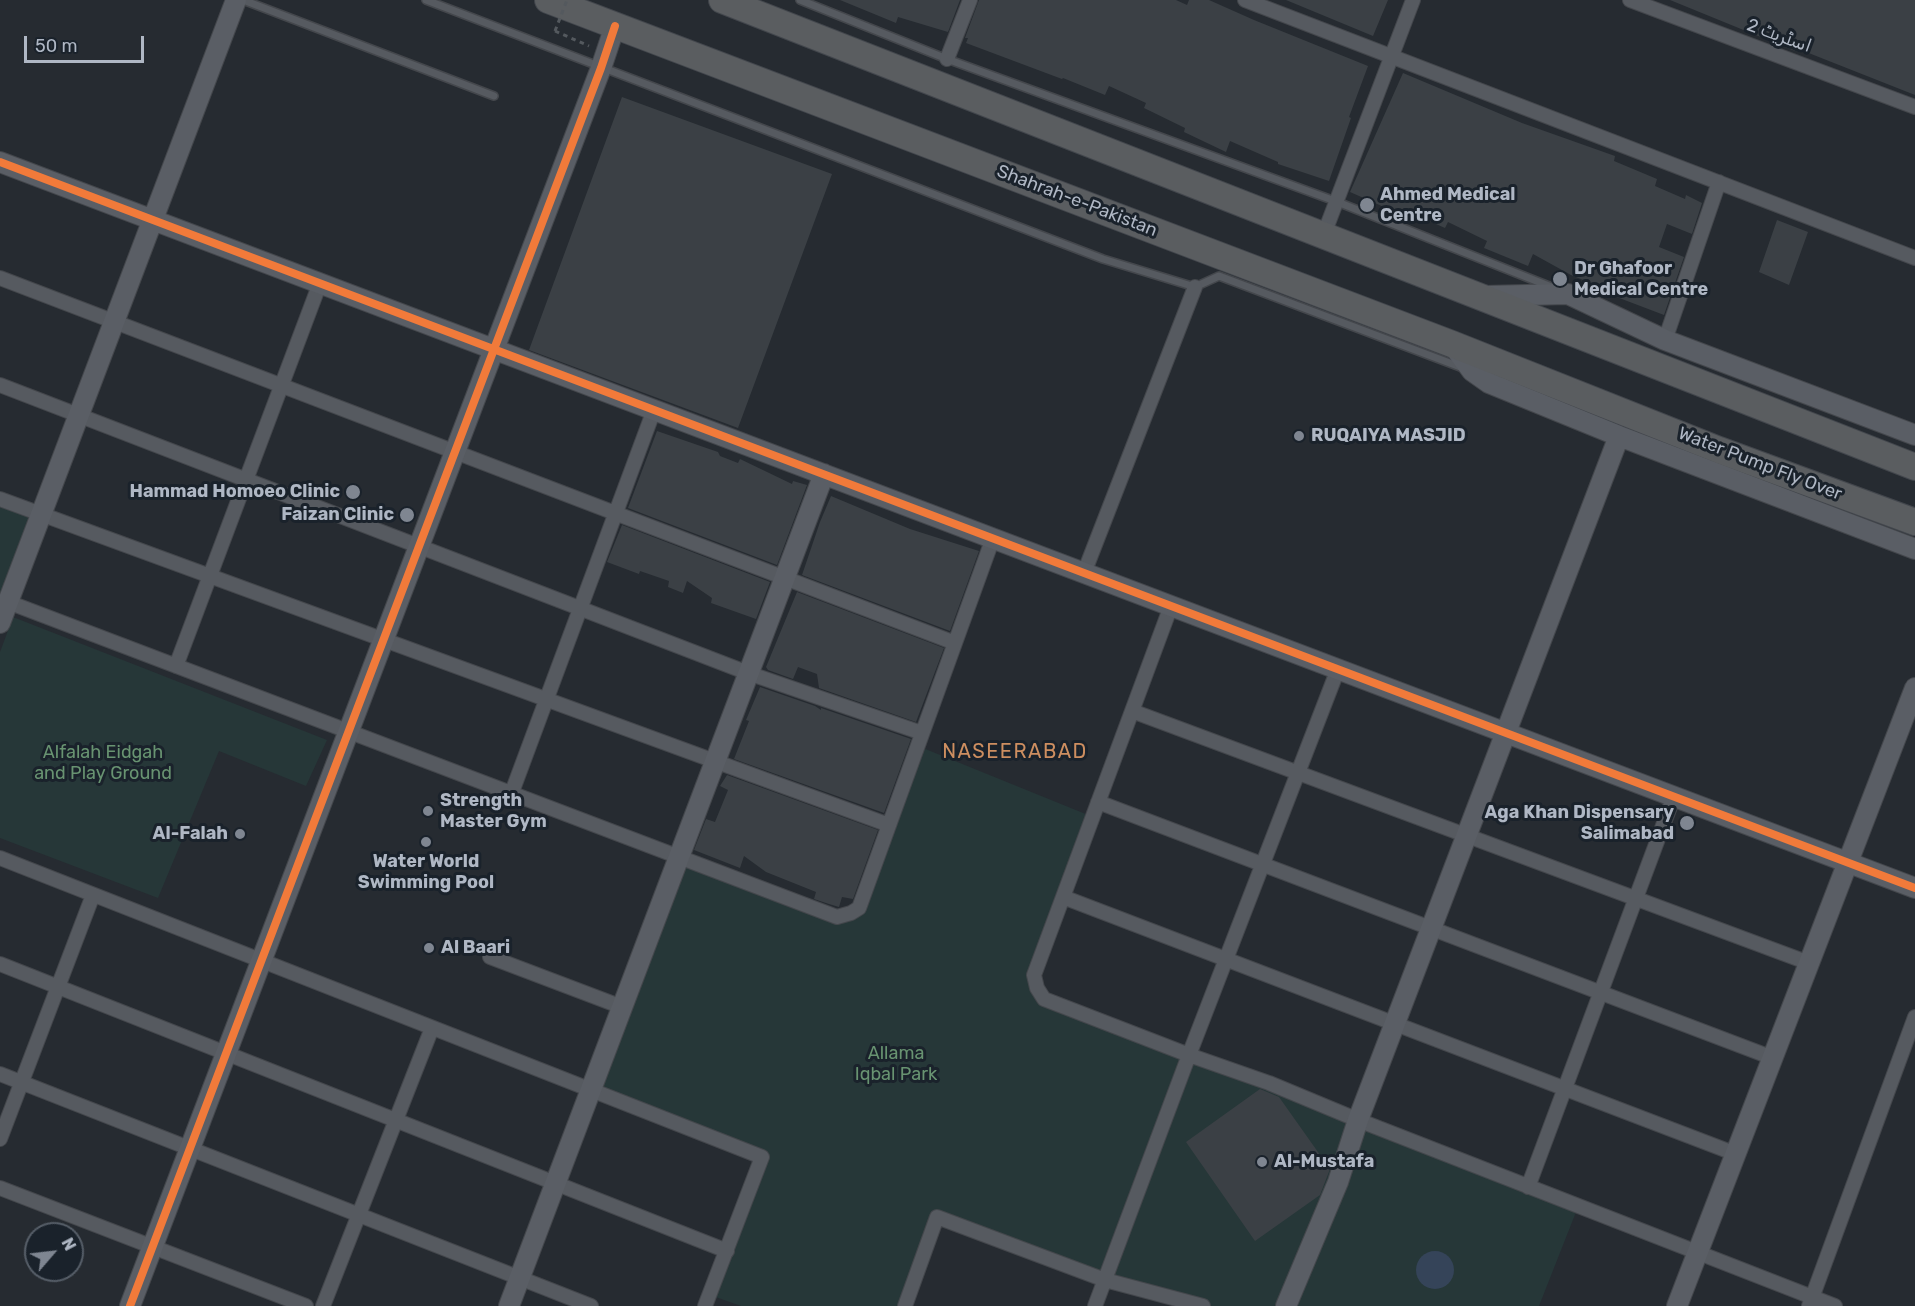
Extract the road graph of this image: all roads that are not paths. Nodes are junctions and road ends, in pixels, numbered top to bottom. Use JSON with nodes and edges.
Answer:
{"nodes":[{"id":1,"x":236,"y":0,"type":"edge"},
{"id":2,"x":243,"y":0,"type":"edge"},
{"id":3,"x":426,"y":0,"type":"edge"},
{"id":4,"x":548,"y":0,"type":"edge"},
{"id":5,"x":722,"y":0,"type":"edge"},
{"id":6,"x":800,"y":0,"type":"edge"},
{"id":7,"x":970,"y":0,"type":"edge"},
{"id":8,"x":1245,"y":0,"type":"edge"},
{"id":9,"x":1413,"y":0,"type":"edge"},
{"id":10,"x":1630,"y":0,"type":"edge"},
{"id":11,"x":615,"y":26,"type":"junction"},
{"id":12,"x":1392,"y":56,"type":"junction"},
{"id":13,"x":947,"y":59,"type":"junction"},
{"id":14,"x":601,"y":68,"type":"junction"},
{"id":15,"x":494,"y":96,"type":"dead end"},
{"id":16,"x":1915,"y":106,"type":"edge"},
{"id":17,"x":0,"y":162,"type":"edge"},
{"id":18,"x":1719,"y":182,"type":"junction"},
{"id":19,"x":1335,"y":201,"type":"junction"},
{"id":20,"x":152,"y":220,"type":"junction"},
{"id":21,"x":1324,"y":234,"type":"junction"},
{"id":22,"x":1915,"y":258,"type":"edge"},
{"id":23,"x":0,"y":278,"type":"edge"},
{"id":24,"x":320,"y":283,"type":"junction"},
{"id":25,"x":1195,"y":287,"type":"junction"},
{"id":26,"x":1568,"y":294,"type":"junction"},
{"id":27,"x":1481,"y":296,"type":"junction"},
{"id":28,"x":114,"y":322,"type":"junction"},
{"id":29,"x":1665,"y":340,"type":"junction"},
{"id":30,"x":1452,"y":344,"type":"junction"},
{"id":31,"x":494,"y":348,"type":"junction"},
{"id":32,"x":1472,"y":371,"type":"junction"},
{"id":33,"x":0,"y":385,"type":"edge"},
{"id":34,"x":281,"y":386,"type":"junction"},
{"id":35,"x":1606,"y":405,"type":"joint"},
{"id":36,"x":654,"y":410,"type":"junction"},
{"id":37,"x":78,"y":415,"type":"junction"},
{"id":38,"x":1915,"y":435,"type":"edge"},
{"id":39,"x":1619,"y":436,"type":"junction"},
{"id":40,"x":454,"y":452,"type":"junction"},
{"id":41,"x":1915,"y":467,"type":"edge"},
{"id":42,"x":824,"y":474,"type":"junction"},
{"id":43,"x":246,"y":479,"type":"junction"},
{"id":44,"x":0,"y":499,"type":"edge"},
{"id":45,"x":615,"y":513,"type":"junction"},
{"id":46,"x":41,"y":514,"type":"junction"},
{"id":47,"x":1915,"y":522,"type":"edge"},
{"id":48,"x":993,"y":538,"type":"junction"},
{"id":49,"x":418,"y":546,"type":"junction"},
{"id":50,"x":1915,"y":549,"type":"edge"},
{"id":51,"x":1084,"y":573,"type":"junction"},
{"id":52,"x":210,"y":576,"type":"junction"},
{"id":53,"x":784,"y":577,"type":"junction"},
{"id":54,"x":8,"y":602,"type":"junction"},
{"id":55,"x":1171,"y":606,"type":"junction"},
{"id":56,"x":580,"y":608,"type":"junction"},
{"id":57,"x":0,"y":623,"type":"edge"},
{"id":58,"x":383,"y":639,"type":"junction"},
{"id":59,"x":955,"y":643,"type":"junction"},
{"id":60,"x":176,"y":666,"type":"junction"},
{"id":61,"x":1338,"y":669,"type":"junction"},
{"id":62,"x":748,"y":673,"type":"junction"},
{"id":63,"x":1915,"y":688,"type":"edge"},
{"id":64,"x":547,"y":699,"type":"junction"},
{"id":65,"x":1132,"y":711,"type":"junction"},
{"id":66,"x":348,"y":731,"type":"junction"},
{"id":67,"x":922,"y":733,"type":"junction"},
{"id":68,"x":1506,"y":733,"type":"junction"},
{"id":69,"x":715,"y":761,"type":"junction"},
{"id":70,"x":1298,"y":773,"type":"junction"},
{"id":71,"x":512,"y":792,"type":"junction"},
{"id":72,"x":1674,"y":796,"type":"junction"},
{"id":73,"x":1098,"y":802,"type":"junction"},
{"id":74,"x":889,"y":825,"type":"junction"},
{"id":75,"x":1467,"y":836,"type":"junction"},
{"id":76,"x":680,"y":855,"type":"junction"},
{"id":77,"x":0,"y":858,"type":"edge"},
{"id":78,"x":1848,"y":863,"type":"junction"},
{"id":79,"x":1262,"y":865,"type":"junction"},
{"id":80,"x":1915,"y":888,"type":"edge"},
{"id":81,"x":93,"y":895,"type":"junction"},
{"id":82,"x":1063,"y":897,"type":"junction"},
{"id":83,"x":1635,"y":898,"type":"junction"},
{"id":84,"x":1431,"y":929,"type":"junction"},
{"id":85,"x":490,"y":957,"type":"dead end"},
{"id":86,"x":1226,"y":959,"type":"junction"},
{"id":87,"x":261,"y":960,"type":"junction"},
{"id":88,"x":1809,"y":963,"type":"junction"},
{"id":89,"x":0,"y":964,"type":"edge"},
{"id":90,"x":58,"y":987,"type":"junction"},
{"id":91,"x":1600,"y":993,"type":"junction"},
{"id":92,"x":622,"y":1007,"type":"junction"},
{"id":93,"x":1915,"y":1017,"type":"edge"},
{"id":94,"x":1395,"y":1024,"type":"junction"},
{"id":95,"x":432,"y":1028,"type":"junction"},
{"id":96,"x":226,"y":1053,"type":"junction"},
{"id":97,"x":1189,"y":1055,"type":"junction"},
{"id":98,"x":1773,"y":1058,"type":"junction"},
{"id":99,"x":0,"y":1074,"type":"edge"},
{"id":100,"x":21,"y":1083,"type":"junction"},
{"id":101,"x":1564,"y":1088,"type":"junction"},
{"id":102,"x":591,"y":1090,"type":"junction"},
{"id":103,"x":1358,"y":1120,"type":"junction"},
{"id":104,"x":396,"y":1121,"type":"junction"},
{"id":105,"x":0,"y":1139,"type":"edge"},
{"id":106,"x":190,"y":1149,"type":"junction"},
{"id":107,"x":1736,"y":1154,"type":"junction"},
{"id":108,"x":555,"y":1184,"type":"junction"},
{"id":109,"x":1528,"y":1187,"type":"junction"},
{"id":110,"x":0,"y":1188,"type":"edge"},
{"id":111,"x":359,"y":1215,"type":"junction"},
{"id":112,"x":152,"y":1247,"type":"junction"},
{"id":113,"x":727,"y":1251,"type":"junction"},
{"id":114,"x":1698,"y":1254,"type":"junction"},
{"id":115,"x":520,"y":1278,"type":"junction"},
{"id":116,"x":1105,"y":1280,"type":"junction"},
{"id":117,"x":1811,"y":1302,"type":"edge"},
{"id":118,"x":130,"y":1306,"type":"edge"},
{"id":119,"x":306,"y":1306,"type":"edge"},
{"id":120,"x":324,"y":1306,"type":"edge"},
{"id":121,"x":509,"y":1306,"type":"edge"},
{"id":122,"x":591,"y":1306,"type":"edge"},
{"id":123,"x":705,"y":1306,"type":"edge"},
{"id":124,"x":905,"y":1306,"type":"edge"},
{"id":125,"x":1095,"y":1306,"type":"edge"},
{"id":126,"x":1203,"y":1306,"type":"edge"},
{"id":127,"x":1286,"y":1306,"type":"edge"},
{"id":128,"x":1677,"y":1306,"type":"edge"},
{"id":129,"x":1835,"y":1306,"type":"edge"}],
"edges":[{"from":1,"to":20,"type":"street"},
{"from":2,"to":15,"type":"lane"},
{"from":3,"to":14,"type":"lane"},
{"from":4,"to":11,"type":"highway","name":"Shahrah-e-Pakistan"},
{"from":5,"to":21,"type":"highway"},
{"from":6,"to":13,"type":"lane"},
{"from":7,"to":13,"type":"street"},
{"from":8,"to":12,"type":"street"},
{"from":9,"to":12,"type":"street"},
{"from":10,"to":16,"type":"street","name":"اسٹریٹ 2"},
{"from":11,"to":14,"type":"street"},
{"from":11,"to":30,"type":"highway","name":"Shahrah-e-Pakistan"},
{"from":12,"to":18,"type":"street"},
{"from":12,"to":19,"type":"street"},
{"from":13,"to":19,"type":"lane"},
{"from":14,"to":25,"type":"lane"},
{"from":14,"to":31,"type":"street"},
{"from":17,"to":20,"type":"street"},
{"from":18,"to":22,"type":"street"},
{"from":18,"to":29,"type":"street"},
{"from":19,"to":21,"type":"street"},
{"from":19,"to":26,"type":"lane"},
{"from":20,"to":24,"type":"street"},
{"from":20,"to":28,"type":"street"},
{"from":21,"to":27,"type":"highway"},
{"from":23,"to":28,"type":"street"},
{"from":24,"to":31,"type":"street"},
{"from":24,"to":34,"type":"street"},
{"from":25,"to":32,"type":"lane"},
{"from":25,"to":51,"type":"street"},
{"from":26,"to":27,"type":"street"},
{"from":26,"to":29,"type":"street"},
{"from":27,"to":41,"type":"highway"},
{"from":28,"to":34,"type":"street"},
{"from":28,"to":37,"type":"street"},
{"from":29,"to":38,"type":"street"},
{"from":30,"to":32,"type":"street"},
{"from":30,"to":35,"type":"highway","name":"Shahrah-e-Pakistan"},
{"from":31,"to":36,"type":"street"},
{"from":31,"to":40,"type":"street"},
{"from":32,"to":39,"type":"street"},
{"from":33,"to":37,"type":"street"},
{"from":34,"to":40,"type":"street"},
{"from":34,"to":43,"type":"street"},
{"from":35,"to":47,"type":"highway","name":"Water Pump Fly Over"},
{"from":36,"to":42,"type":"street"},
{"from":36,"to":45,"type":"street"},
{"from":37,"to":43,"type":"street"},
{"from":37,"to":46,"type":"street"},
{"from":39,"to":50,"type":"street"},
{"from":39,"to":68,"type":"street"},
{"from":40,"to":45,"type":"street"},
{"from":40,"to":49,"type":"street"},
{"from":42,"to":48,"type":"street"},
{"from":42,"to":53,"type":"street"},
{"from":43,"to":49,"type":"street"},
{"from":43,"to":52,"type":"street"},
{"from":44,"to":46,"type":"street"},
{"from":45,"to":53,"type":"street"},
{"from":45,"to":56,"type":"street"},
{"from":46,"to":52,"type":"street"},
{"from":46,"to":54,"type":"street"},
{"from":48,"to":51,"type":"street"},
{"from":48,"to":59,"type":"street"},
{"from":49,"to":56,"type":"street"},
{"from":49,"to":58,"type":"street"},
{"from":51,"to":55,"type":"street"},
{"from":52,"to":58,"type":"street"},
{"from":52,"to":60,"type":"street"},
{"from":53,"to":59,"type":"street"},
{"from":53,"to":62,"type":"street"},
{"from":54,"to":57,"type":"street"},
{"from":54,"to":60,"type":"street"},
{"from":55,"to":61,"type":"street"},
{"from":55,"to":65,"type":"street"},
{"from":56,"to":62,"type":"street"},
{"from":56,"to":64,"type":"street"},
{"from":58,"to":64,"type":"street"},
{"from":58,"to":66,"type":"street"},
{"from":59,"to":67,"type":"street"},
{"from":60,"to":66,"type":"street"},
{"from":61,"to":68,"type":"street"},
{"from":61,"to":70,"type":"street"},
{"from":62,"to":67,"type":"street"},
{"from":62,"to":69,"type":"street"},
{"from":63,"to":78,"type":"street"},
{"from":64,"to":69,"type":"street"},
{"from":64,"to":71,"type":"street"},
{"from":65,"to":70,"type":"street"},
{"from":65,"to":73,"type":"street"},
{"from":66,"to":71,"type":"street"},
{"from":66,"to":87,"type":"street"},
{"from":67,"to":74,"type":"street"},
{"from":68,"to":72,"type":"street"},
{"from":68,"to":75,"type":"street"},
{"from":69,"to":74,"type":"street"},
{"from":69,"to":76,"type":"street"},
{"from":70,"to":75,"type":"street"},
{"from":70,"to":79,"type":"street"},
{"from":71,"to":76,"type":"street"},
{"from":72,"to":78,"type":"street"},
{"from":72,"to":83,"type":"street"},
{"from":73,"to":79,"type":"street"},
{"from":73,"to":82,"type":"street"},
{"from":74,"to":76,"type":"street"},
{"from":75,"to":83,"type":"street"},
{"from":75,"to":84,"type":"street"},
{"from":76,"to":92,"type":"street"},
{"from":77,"to":81,"type":"street"},
{"from":78,"to":80,"type":"street"},
{"from":78,"to":88,"type":"street"},
{"from":79,"to":84,"type":"street"},
{"from":79,"to":86,"type":"street"},
{"from":81,"to":87,"type":"street"},
{"from":81,"to":90,"type":"street"},
{"from":82,"to":86,"type":"street"},
{"from":82,"to":97,"type":"street"},
{"from":83,"to":88,"type":"street"},
{"from":83,"to":91,"type":"street"},
{"from":84,"to":91,"type":"street"},
{"from":84,"to":94,"type":"street"},
{"from":85,"to":92,"type":"street"},
{"from":86,"to":94,"type":"street"},
{"from":86,"to":97,"type":"street"},
{"from":87,"to":95,"type":"street"},
{"from":87,"to":96,"type":"street"},
{"from":88,"to":98,"type":"street"},
{"from":89,"to":90,"type":"street"},
{"from":90,"to":96,"type":"street"},
{"from":90,"to":100,"type":"street"},
{"from":91,"to":98,"type":"street"},
{"from":91,"to":101,"type":"street"},
{"from":92,"to":102,"type":"street"},
{"from":93,"to":117,"type":"street"},
{"from":94,"to":101,"type":"street"},
{"from":94,"to":103,"type":"street"},
{"from":95,"to":102,"type":"street"},
{"from":95,"to":104,"type":"street"},
{"from":96,"to":104,"type":"street"},
{"from":96,"to":106,"type":"street"},
{"from":97,"to":103,"type":"street"},
{"from":97,"to":116,"type":"street"},
{"from":98,"to":107,"type":"street"},
{"from":99,"to":100,"type":"street"},
{"from":100,"to":105,"type":"street"},
{"from":100,"to":106,"type":"street"},
{"from":101,"to":107,"type":"street"},
{"from":101,"to":109,"type":"street"},
{"from":102,"to":108,"type":"street"},
{"from":102,"to":113,"type":"street"},
{"from":103,"to":109,"type":"street"},
{"from":103,"to":127,"type":"street"},
{"from":104,"to":108,"type":"street"},
{"from":104,"to":111,"type":"street"},
{"from":106,"to":111,"type":"street"},
{"from":106,"to":112,"type":"street"},
{"from":107,"to":114,"type":"street"},
{"from":108,"to":113,"type":"street"},
{"from":108,"to":115,"type":"street"},
{"from":109,"to":114,"type":"street"},
{"from":110,"to":112,"type":"street"},
{"from":111,"to":115,"type":"street"},
{"from":111,"to":120,"type":"street"},
{"from":112,"to":118,"type":"street"},
{"from":112,"to":119,"type":"street"},
{"from":113,"to":123,"type":"street"},
{"from":114,"to":117,"type":"street"},
{"from":114,"to":128,"type":"street"},
{"from":115,"to":121,"type":"street"},
{"from":115,"to":122,"type":"street"},
{"from":116,"to":124,"type":"street"},
{"from":116,"to":125,"type":"street"},
{"from":116,"to":126,"type":"street"},
{"from":117,"to":129,"type":"street"}]}
